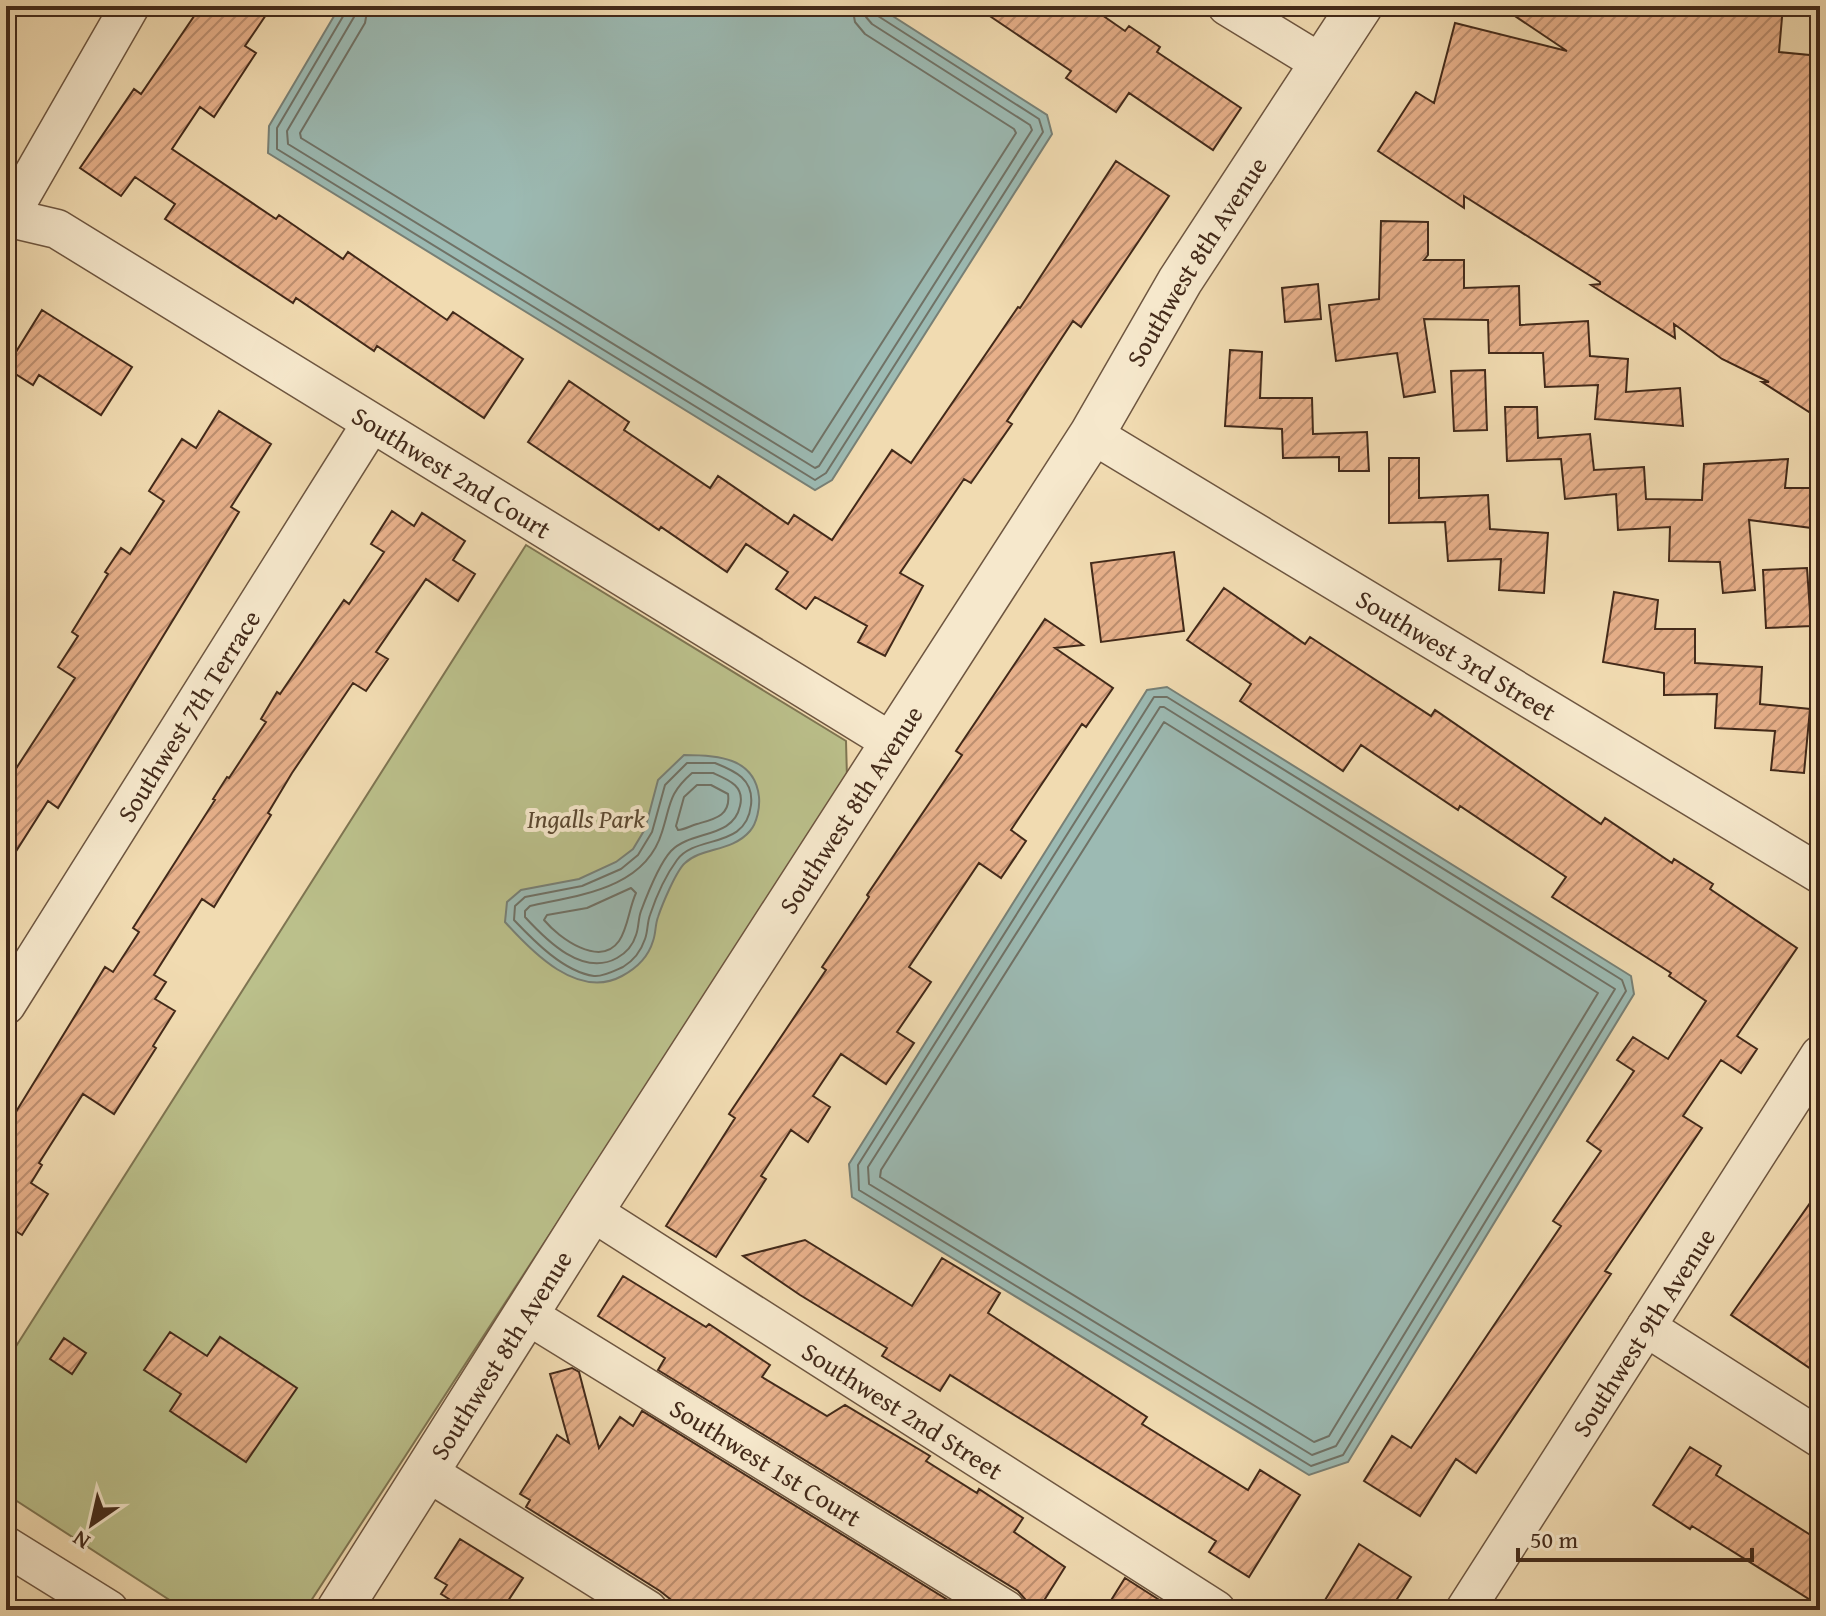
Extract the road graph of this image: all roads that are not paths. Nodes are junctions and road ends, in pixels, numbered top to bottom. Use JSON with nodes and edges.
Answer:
{"nodes":[{"id":1,"x":130,"y":6,"type":"edge"},
{"id":2,"x":1227,"y":6,"type":"edge"},
{"id":3,"x":1360,"y":6,"type":"edge"},
{"id":4,"x":1322,"y":64,"type":"junction"},
{"id":5,"x":7,"y":219,"type":"edge"},
{"id":6,"x":371,"y":424,"type":"junction"},
{"id":7,"x":1092,"y":434,"type":"junction"},
{"id":8,"x":893,"y":743,"type":"junction"},
{"id":9,"x":1820,"y":874,"type":"edge"},
{"id":10,"x":6,"y":1005,"type":"edge"},
{"id":11,"x":1820,"y":1055,"type":"edge"},
{"id":12,"x":591,"y":1211,"type":"junction"},
{"id":13,"x":526,"y":1314,"type":"junction"},
{"id":14,"x":1646,"y":1327,"type":"junction"},
{"id":15,"x":1820,"y":1438,"type":"edge"},
{"id":16,"x":426,"y":1471,"type":"junction"},
{"id":17,"x":6,"y":1546,"type":"edge"},
{"id":18,"x":109,"y":1610,"type":"edge"},
{"id":19,"x":339,"y":1610,"type":"edge"},
{"id":20,"x":648,"y":1610,"type":"edge"},
{"id":21,"x":1006,"y":1610,"type":"edge"},
{"id":22,"x":1216,"y":1610,"type":"edge"},
{"id":23,"x":1465,"y":1610,"type":"edge"}],
"edges":[{"from":1,"to":5,"type":"street"},
{"from":2,"to":4,"type":"street"},
{"from":3,"to":4,"type":"street","name":"Southwest 8th Avenue"},
{"from":4,"to":7,"type":"street","name":"Southwest 8th Avenue"},
{"from":5,"to":6,"type":"street","name":"Southwest 2nd Court"},
{"from":6,"to":8,"type":"street","name":"Southwest 2nd Court"},
{"from":6,"to":10,"type":"street","name":"Southwest 7th Terrace"},
{"from":7,"to":8,"type":"street","name":"Southwest 8th Avenue"},
{"from":7,"to":9,"type":"street","name":"Southwest 3rd Street"},
{"from":8,"to":12,"type":"street","name":"Southwest 8th Avenue"},
{"from":11,"to":14,"type":"street","name":"Southwest 9th Avenue"},
{"from":12,"to":13,"type":"street","name":"Southwest 8th Avenue"},
{"from":12,"to":22,"type":"street","name":"Southwest 2nd Street"},
{"from":13,"to":16,"type":"street","name":"Southwest 8th Avenue"},
{"from":13,"to":21,"type":"street","name":"Southwest 1st Court"},
{"from":14,"to":15,"type":"street"},
{"from":14,"to":23,"type":"street","name":"Southwest 9th Avenue"},
{"from":16,"to":19,"type":"street","name":"Southwest 8th Avenue"},
{"from":16,"to":20,"type":"street"},
{"from":17,"to":18,"type":"street"}]}
